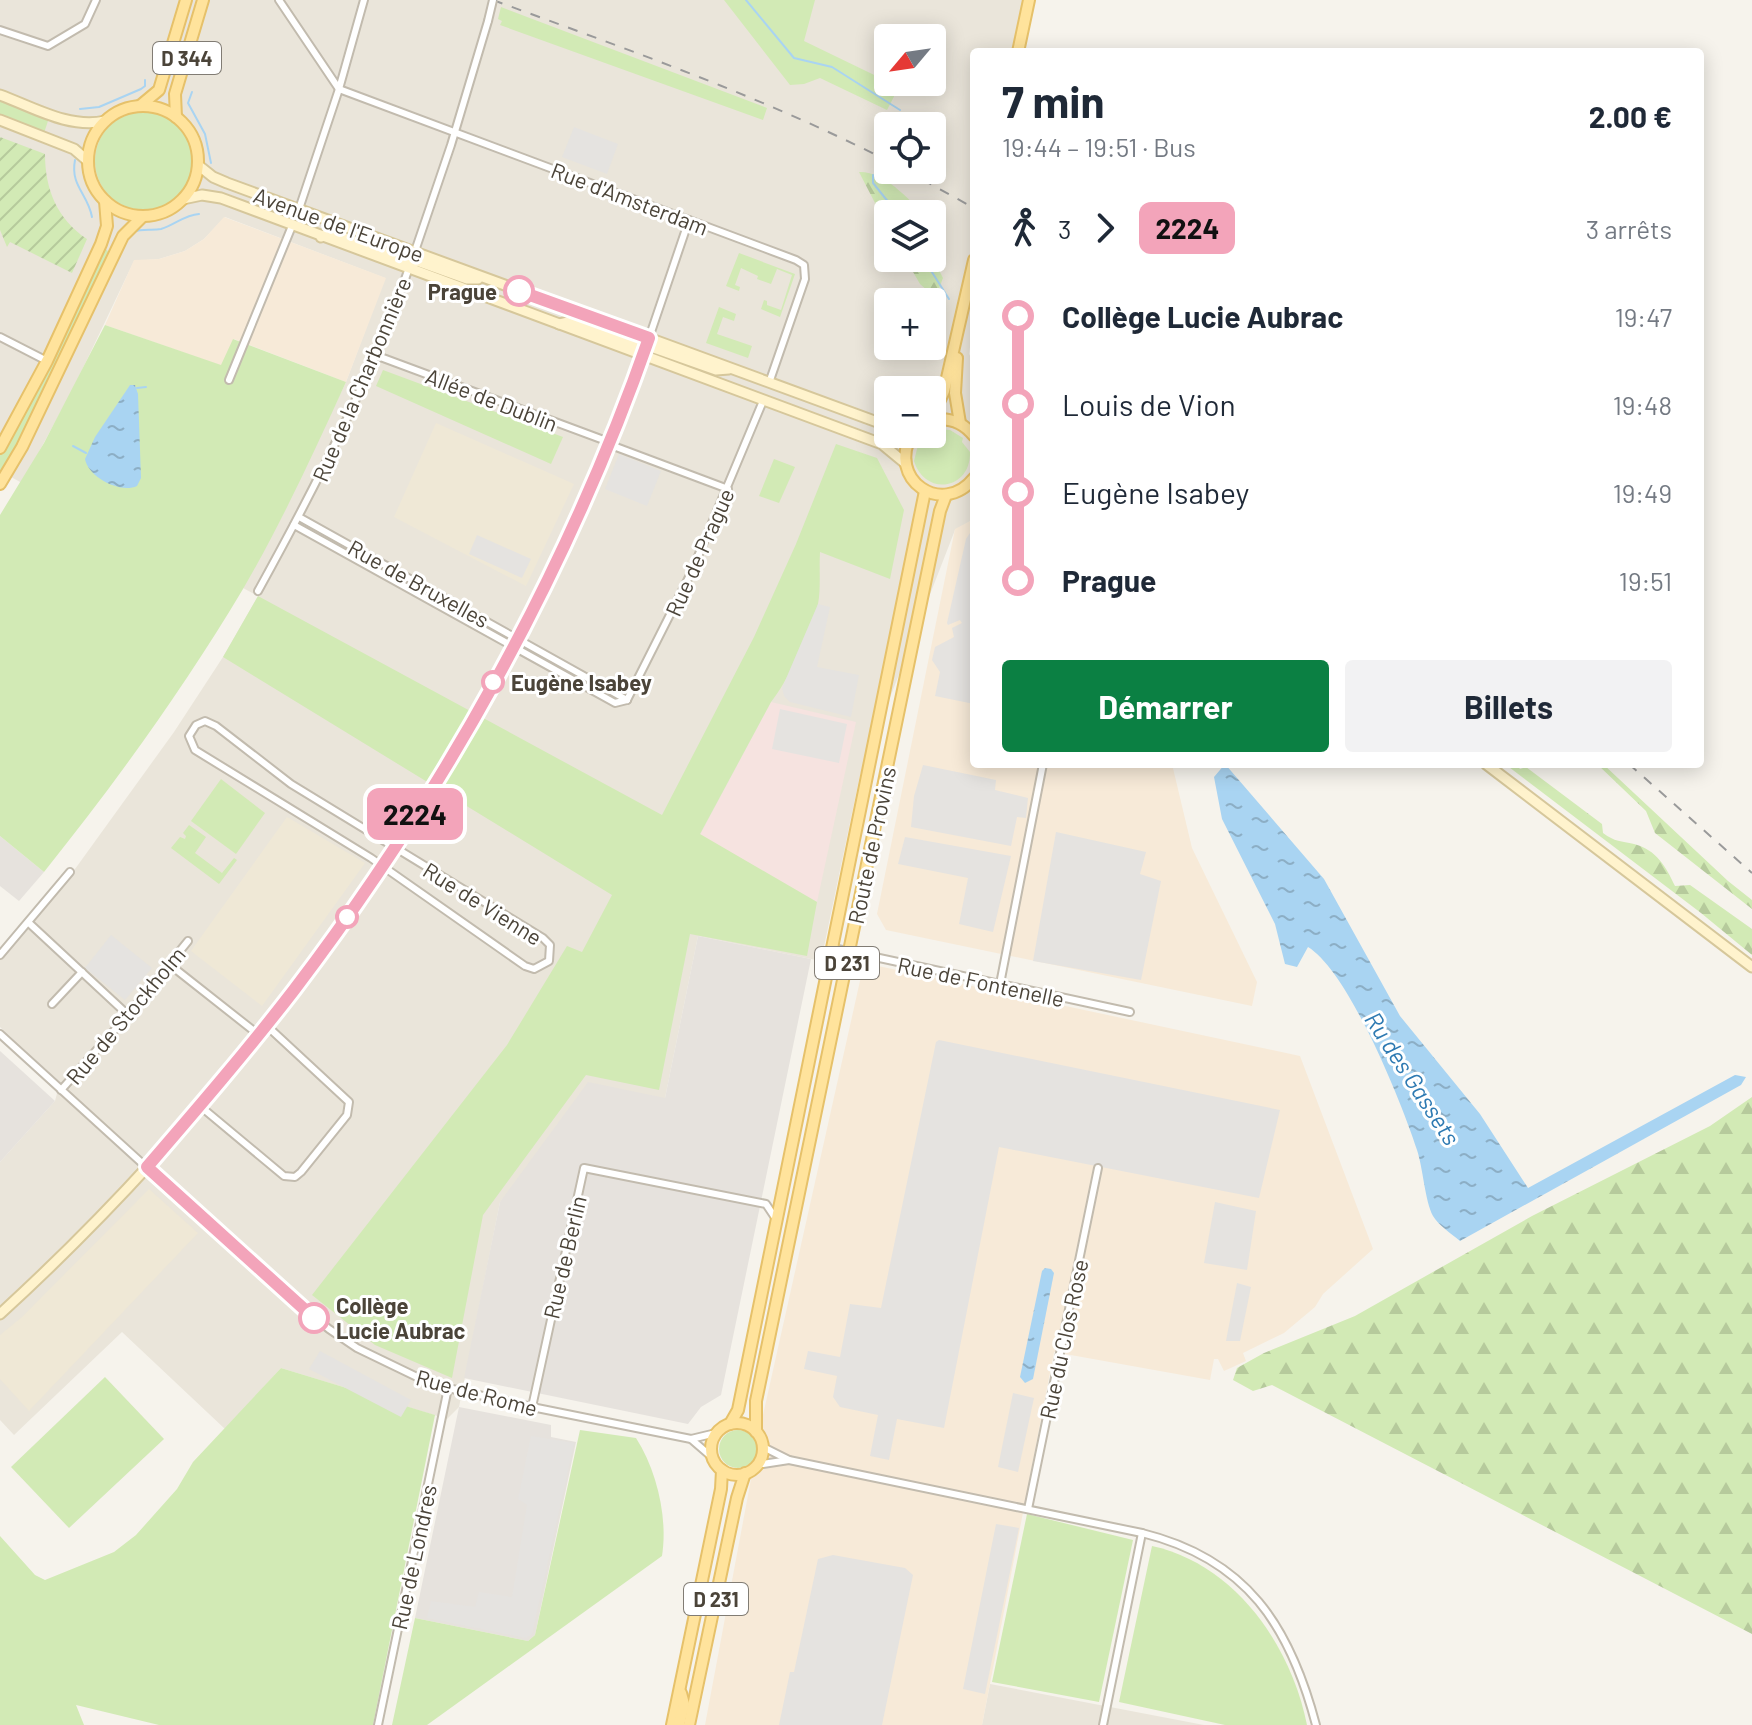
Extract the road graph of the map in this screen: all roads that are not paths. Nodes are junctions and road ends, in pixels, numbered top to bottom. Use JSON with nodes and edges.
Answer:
{"nodes":[{"id":1,"x":96,"y":0,"type":"edge"},
{"id":2,"x":186,"y":0,"type":"edge"},
{"id":3,"x":203,"y":0,"type":"edge"},
{"id":4,"x":279,"y":0,"type":"edge"},
{"id":5,"x":364,"y":0,"type":"edge"},
{"id":6,"x":493,"y":0,"type":"edge"},
{"id":7,"x":1029,"y":0,"type":"edge"},
{"id":8,"x":0,"y":30,"type":"edge"},
{"id":9,"x":1019,"y":48,"type":"edge"},
{"id":10,"x":339,"y":89,"type":"junction"},
{"id":11,"x":0,"y":95,"type":"edge"},
{"id":12,"x":140,"y":106,"type":"junction"},
{"id":13,"x":176,"y":117,"type":"junction"},
{"id":14,"x":0,"y":120,"type":"edge"},
{"id":15,"x":105,"y":121,"type":"junction"},
{"id":16,"x":455,"y":132,"type":"junction"},
{"id":17,"x":88,"y":161,"type":"junction"},
{"id":18,"x":198,"y":165,"type":"junction"},
{"id":19,"x":183,"y":199,"type":"junction"},
{"id":20,"x":105,"y":201,"type":"junction"},
{"id":21,"x":299,"y":209,"type":"junction"},
{"id":22,"x":143,"y":216,"type":"junction"},
{"id":23,"x":689,"y":220,"type":"junction"},
{"id":24,"x":292,"y":226,"type":"junction"},
{"id":25,"x":411,"y":261,"type":"junction"},
{"id":26,"x":485,"y":278,"type":"junction"},
{"id":27,"x":970,"y":279,"type":"edge"},
{"id":28,"x":958,"y":336,"type":"junction"},
{"id":29,"x":0,"y":337,"type":"edge"},
{"id":30,"x":645,"y":347,"type":"junction"},
{"id":31,"x":375,"y":355,"type":"junction"},
{"id":32,"x":47,"y":361,"type":"junction"},
{"id":33,"x":771,"y":378,"type":"junction"},
{"id":34,"x":229,"y":380,"type":"dead end"},
{"id":35,"x":946,"y":383,"type":"edge"},
{"id":36,"x":763,"y":401,"type":"junction"},
{"id":37,"x":946,"y":419,"type":"edge"},
{"id":38,"x":874,"y":420,"type":"edge"},
{"id":39,"x":960,"y":423,"type":"junction"},
{"id":40,"x":970,"y":432,"type":"edge"},
{"id":41,"x":608,"y":443,"type":"junction"},
{"id":42,"x":0,"y":448,"type":"edge"},
{"id":43,"x":906,"y":448,"type":"edge"},
{"id":44,"x":905,"y":463,"type":"junction"},
{"id":45,"x":970,"y":483,"type":"edge"},
{"id":46,"x":0,"y":484,"type":"edge"},
{"id":47,"x":728,"y":489,"type":"junction"},
{"id":48,"x":925,"y":491,"type":"junction"},
{"id":49,"x":946,"y":495,"type":"junction"},
{"id":50,"x":299,"y":517,"type":"junction"},
{"id":51,"x":294,"y":525,"type":"junction"},
{"id":52,"x":258,"y":591,"type":"dead end"},
{"id":53,"x":515,"y":642,"type":"junction"},
{"id":54,"x":627,"y":700,"type":"joint"},
{"id":55,"x":1042,"y":768,"type":"edge"},
{"id":56,"x":1491,"y":768,"type":"edge"},
{"id":57,"x":395,"y":847,"type":"junction"},
{"id":58,"x":382,"y":866,"type":"junction"},
{"id":59,"x":70,"y":872,"type":"dead end"},
{"id":60,"x":29,"y":923,"type":"junction"},
{"id":61,"x":188,"y":941,"type":"dead end"},
{"id":62,"x":833,"y":948,"type":"junction"},
{"id":63,"x":849,"y":953,"type":"junction"},
{"id":64,"x":0,"y":955,"type":"edge"},
{"id":65,"x":169,"y":964,"type":"junction"},
{"id":66,"x":1752,"y":967,"type":"edge"},
{"id":67,"x":82,"y":972,"type":"junction"},
{"id":68,"x":1000,"y":984,"type":"junction"},
{"id":69,"x":52,"y":1004,"type":"dead end"},
{"id":70,"x":1130,"y":1012,"type":"dead end"},
{"id":71,"x":128,"y":1015,"type":"junction"},
{"id":72,"x":266,"y":1025,"type":"junction"},
{"id":73,"x":0,"y":1034,"type":"edge"},
{"id":74,"x":259,"y":1035,"type":"junction"},
{"id":75,"x":61,"y":1090,"type":"junction"},
{"id":76,"x":200,"y":1106,"type":"junction"},
{"id":77,"x":147,"y":1167,"type":"junction"},
{"id":78,"x":1098,"y":1168,"type":"dead end"},
{"id":79,"x":784,"y":1187,"type":"junction"},
{"id":80,"x":766,"y":1204,"type":"junction"},
{"id":81,"x":777,"y":1221,"type":"junction"},
{"id":82,"x":0,"y":1314,"type":"edge"},
{"id":83,"x":448,"y":1388,"type":"junction"},
{"id":84,"x":532,"y":1407,"type":"junction"},
{"id":85,"x":730,"y":1424,"type":"junction"},
{"id":86,"x":756,"y":1432,"type":"junction"},
{"id":87,"x":716,"y":1433,"type":"junction"},
{"id":88,"x":691,"y":1439,"type":"junction"},
{"id":89,"x":763,"y":1447,"type":"junction"},
{"id":90,"x":713,"y":1458,"type":"junction"},
{"id":91,"x":789,"y":1460,"type":"junction"},
{"id":92,"x":756,"y":1465,"type":"junction"},
{"id":93,"x":722,"y":1470,"type":"junction"},
{"id":94,"x":745,"y":1473,"type":"junction"},
{"id":95,"x":1028,"y":1509,"type":"junction"},
{"id":96,"x":1142,"y":1533,"type":"junction"},
{"id":97,"x":680,"y":1687,"type":"junction"},
{"id":98,"x":378,"y":1725,"type":"edge"},
{"id":99,"x":672,"y":1725,"type":"edge"},
{"id":100,"x":679,"y":1725,"type":"edge"},
{"id":101,"x":689,"y":1725,"type":"edge"},
{"id":102,"x":1103,"y":1725,"type":"edge"},
{"id":103,"x":1316,"y":1725,"type":"edge"}],
"edges":[{"from":1,"to":8,"type":"street"},
{"from":2,"to":12,"type":"main road","number":"D 344"},
{"from":3,"to":13,"type":"main road","number":"D 344"},
{"from":4,"to":10,"type":"street"},
{"from":5,"to":10,"type":"street"},
{"from":6,"to":16,"type":"street","name":"Rue de la Charbonnière","bridge":true},
{"from":7,"to":9,"type":"main road"},
{"from":10,"to":16,"type":"street","name":"Rue d'Amsterdam"},
{"from":10,"to":21,"type":"street"},
{"from":11,"to":15,"type":"main road"},
{"from":12,"to":13,"type":"main road"},
{"from":12,"to":15,"type":"main road"},
{"from":13,"to":18,"type":"main road"},
{"from":14,"to":17,"type":"main road"},
{"from":15,"to":17,"type":"main road"},
{"from":16,"to":23,"type":"street","name":"Rue d'Amsterdam"},
{"from":16,"to":25,"type":"street","name":"Rue de la Charbonnière"},
{"from":17,"to":20,"type":"main road"},
{"from":18,"to":19,"type":"main road"},
{"from":18,"to":21,"type":"main road","name":"Avenue de l'Europe"},
{"from":19,"to":22,"type":"main road"},
{"from":19,"to":24,"type":"main road","name":"Avenue de l'Europe"},
{"from":20,"to":22,"type":"main road"},
{"from":20,"to":32,"type":"main road"},
{"from":21,"to":25,"type":"main road","name":"Avenue de l'Europe"},
{"from":22,"to":46,"type":"main road"},
{"from":23,"to":30,"type":"street"},
{"from":23,"to":33,"type":"street","name":"Rue d'Amsterdam"},
{"from":24,"to":25,"type":"main road","name":"Avenue de l'Europe"},
{"from":24,"to":34,"type":"street"},
{"from":25,"to":26,"type":"main road","name":"Avenue de l'Europe"},
{"from":25,"to":26,"type":"main road"},
{"from":25,"to":30,"type":"main road","name":"Avenue de l'Europe"},
{"from":25,"to":31,"type":"street","name":"Rue de la Charbonnière"},
{"from":26,"to":30,"type":"main road","name":"Avenue de l'Europe"},
{"from":27,"to":28,"type":"main road"},
{"from":28,"to":35,"type":"main road"},
{"from":28,"to":39,"type":"main road"},
{"from":29,"to":32,"type":"street"},
{"from":30,"to":33,"type":"main road","name":"Avenue de l'Europe"},
{"from":30,"to":36,"type":"main road","name":"Avenue de l'Europe"},
{"from":30,"to":41,"type":"main road"},
{"from":31,"to":41,"type":"street","name":"Allée de Dublin"},
{"from":31,"to":50,"type":"street","name":"Rue de la Charbonnière"},
{"from":32,"to":42,"type":"main road"},
{"from":33,"to":38,"type":"main road","name":"Avenue de l'Europe"},
{"from":36,"to":44,"type":"main road","name":"Avenue de l'Europe"},
{"from":36,"to":47,"type":"street","name":"Rue de Prague"},
{"from":37,"to":39,"type":"main road"},
{"from":39,"to":40,"type":"main road"},
{"from":41,"to":47,"type":"street","name":"Allée de Dublin"},
{"from":41,"to":53,"type":"main road"},
{"from":43,"to":44,"type":"main road"},
{"from":44,"to":48,"type":"main road"},
{"from":45,"to":49,"type":"main road"},
{"from":47,"to":54,"type":"street","name":"Rue de Prague"},
{"from":48,"to":49,"type":"main road"},
{"from":48,"to":62,"type":"main road","name":"Route de Provins","number":"D 231"},
{"from":49,"to":63,"type":"main road","name":"Route de Provins","number":"D 231"},
{"from":50,"to":51,"type":"street","name":"Rue de la Charbonnière"},
{"from":50,"to":53,"type":"street","name":"Rue de Bruxelles"},
{"from":51,"to":52,"type":"street","name":"Rue de la Charbonnière"},
{"from":51,"to":53,"type":"street","name":"Rue de Bruxelles"},
{"from":53,"to":54,"type":"street","name":"Rue de Bruxelles"},
{"from":53,"to":57,"type":"main road"},
{"from":55,"to":68,"type":"street"},
{"from":56,"to":66,"type":"main road"},
{"from":57,"to":58,"type":"main road"},
{"from":57,"to":58,"type":"street","name":"Rue de Vienne"},
{"from":57,"to":58,"type":"street"},
{"from":58,"to":72,"type":"main road"},
{"from":59,"to":60,"type":"street"},
{"from":60,"to":64,"type":"street"},
{"from":60,"to":67,"type":"street"},
{"from":61,"to":65,"type":"street","name":"Rue de Stockholm"},
{"from":62,"to":63,"type":"street","name":"Rue de Fontenelle"},
{"from":62,"to":79,"type":"main road","name":"Route de Provins","number":"D 231"},
{"from":63,"to":68,"type":"street","name":"Rue de Fontenelle"},
{"from":63,"to":86,"type":"main road","name":"Route de Provins","number":"D 231"},
{"from":65,"to":71,"type":"street","name":"Rue de Stockholm"},
{"from":65,"to":74,"type":"street"},
{"from":67,"to":69,"type":"street"},
{"from":67,"to":71,"type":"street"},
{"from":68,"to":70,"type":"street","name":"Rue de Fontenelle"},
{"from":71,"to":75,"type":"street","name":"Rue de Stockholm"},
{"from":72,"to":74,"type":"main road"},
{"from":72,"to":76,"type":"street"},
{"from":73,"to":75,"type":"street","name":"Rue de Rome"},
{"from":74,"to":76,"type":"main road"},
{"from":75,"to":77,"type":"street","name":"Rue de Rome"},
{"from":76,"to":77,"type":"main road"},
{"from":77,"to":82,"type":"main road"},
{"from":77,"to":83,"type":"street","name":"Rue de Rome"},
{"from":78,"to":95,"type":"street","name":"Rue du Clos Rose"},
{"from":79,"to":80,"type":"street"},
{"from":79,"to":81,"type":"main road","name":"Route de Provins","number":"D 231"},
{"from":80,"to":81,"type":"street"},
{"from":80,"to":84,"type":"street","name":"Rue de Berlin"},
{"from":81,"to":85,"type":"main road","name":"Route de Provins","number":"D 231"},
{"from":83,"to":84,"type":"street","name":"Rue de Rome"},
{"from":83,"to":98,"type":"street","name":"Rue de Londres"},
{"from":84,"to":88,"type":"street","name":"Rue de Rome"},
{"from":85,"to":86,"type":"main road"},
{"from":85,"to":87,"type":"main road"},
{"from":86,"to":89,"type":"main road"},
{"from":87,"to":88,"type":"street"},
{"from":87,"to":90,"type":"main road"},
{"from":88,"to":90,"type":"street"},
{"from":89,"to":91,"type":"street"},
{"from":89,"to":92,"type":"main road"},
{"from":90,"to":93,"type":"main road"},
{"from":91,"to":92,"type":"street"},
{"from":91,"to":95,"type":"street"},
{"from":92,"to":94,"type":"main road"},
{"from":93,"to":94,"type":"main road"},
{"from":93,"to":97,"type":"main road","number":"D 231"},
{"from":94,"to":101,"type":"main road","number":"D 231"},
{"from":95,"to":96,"type":"street"},
{"from":96,"to":102,"type":"street"},
{"from":96,"to":103,"type":"street"},
{"from":97,"to":99,"type":"main road","number":"D 231"},
{"from":97,"to":100,"type":"main road"}]}
